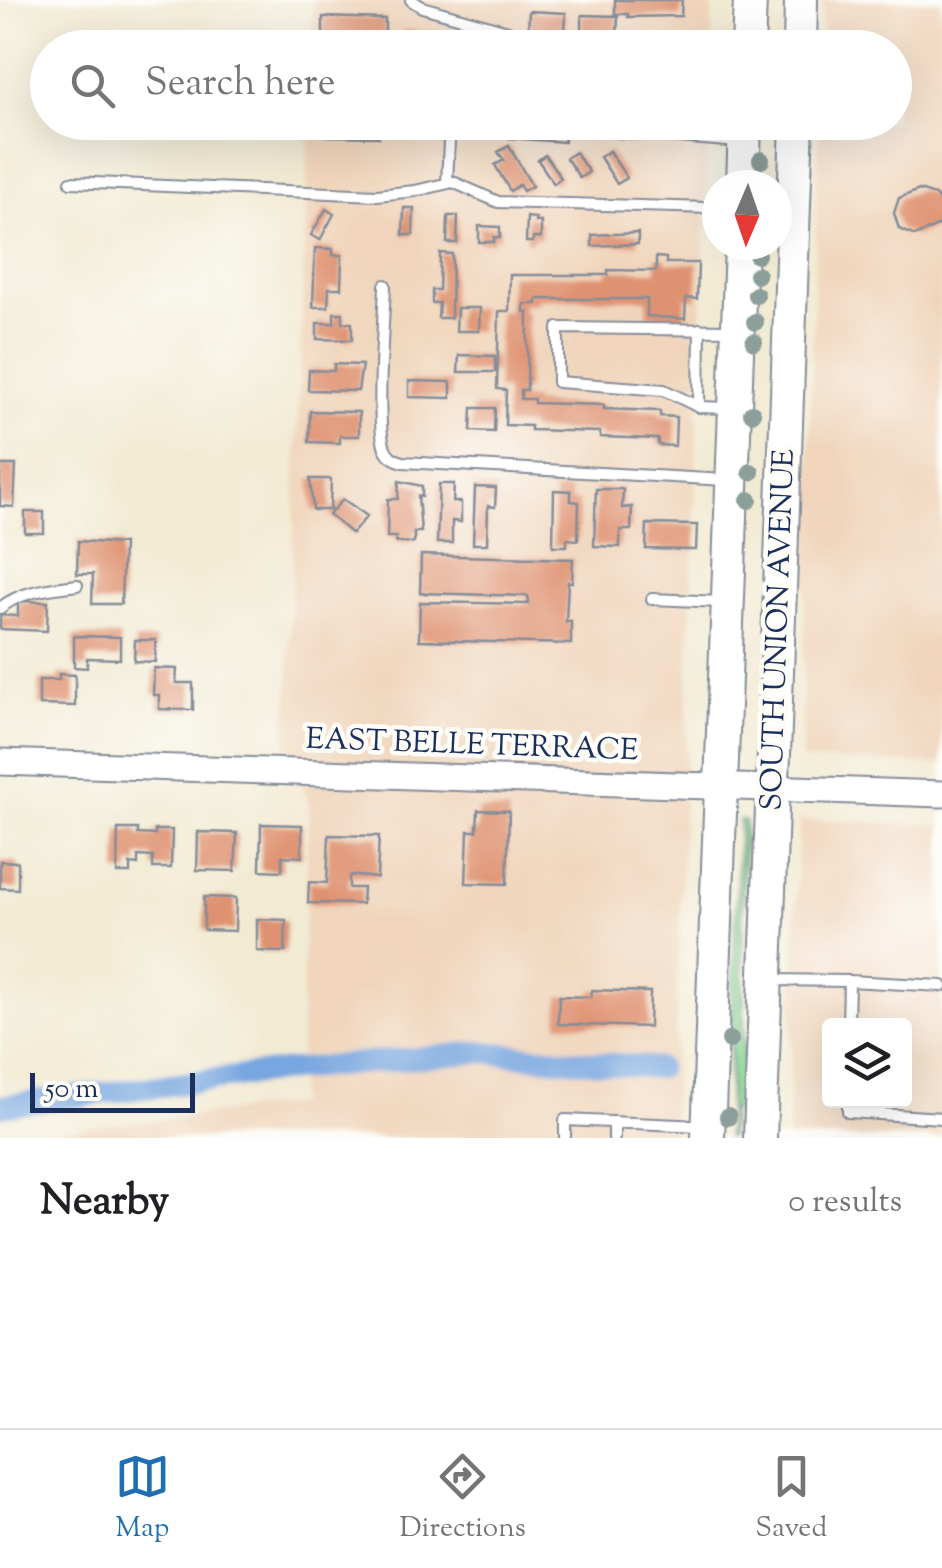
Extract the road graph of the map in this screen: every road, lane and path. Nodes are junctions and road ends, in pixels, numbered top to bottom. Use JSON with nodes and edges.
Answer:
{"nodes":[{"id":1,"x":411,"y":0,"type":"edge"},
{"id":2,"x":750,"y":0,"type":"edge"},
{"id":3,"x":802,"y":0,"type":"edge"},
{"id":4,"x":508,"y":30,"type":"edge"},
{"id":5,"x":749,"y":30,"type":"edge"},
{"id":6,"x":801,"y":30,"type":"edge"},
{"id":7,"x":449,"y":140,"type":"edge"},
{"id":8,"x":745,"y":140,"type":"edge"},
{"id":9,"x":796,"y":140,"type":"edge"},
{"id":10,"x":744,"y":170,"type":"edge"},
{"id":11,"x":71,"y":182,"type":"dead end"},
{"id":12,"x":447,"y":182,"type":"junction"},
{"id":13,"x":702,"y":208,"type":"edge"},
{"id":14,"x":740,"y":260,"type":"edge"},
{"id":15,"x":385,"y":285,"type":"dead end"},
{"id":16,"x":700,"y":330,"type":"junction"},
{"id":17,"x":738,"y":330,"type":"junction"},
{"id":18,"x":698,"y":407,"type":"junction"},
{"id":19,"x":736,"y":408,"type":"junction"},
{"id":20,"x":732,"y":480,"type":"junction"},
{"id":21,"x":77,"y":585,"type":"dead end"},
{"id":22,"x":652,"y":599,"type":"dead end"},
{"id":23,"x":728,"y":602,"type":"junction"},
{"id":24,"x":0,"y":608,"type":"edge"},
{"id":25,"x":0,"y":762,"type":"edge"},
{"id":26,"x":721,"y":787,"type":"junction"},
{"id":27,"x":774,"y":788,"type":"junction"},
{"id":28,"x":942,"y":794,"type":"edge"},
{"id":29,"x":766,"y":980,"type":"junction"},
{"id":30,"x":849,"y":981,"type":"junction"},
{"id":31,"x":942,"y":986,"type":"edge"},
{"id":32,"x":848,"y":1018,"type":"edge"},
{"id":33,"x":848,"y":1108,"type":"edge"},
{"id":34,"x":942,"y":1118,"type":"edge"},
{"id":35,"x":614,"y":1122,"type":"junction"},
{"id":36,"x":662,"y":1124,"type":"junction"},
{"id":37,"x":708,"y":1132,"type":"edge"},
{"id":38,"x":565,"y":1138,"type":"edge"},
{"id":39,"x":614,"y":1138,"type":"edge"},
{"id":40,"x":662,"y":1138,"type":"edge"},
{"id":41,"x":760,"y":1138,"type":"edge"}],
"edges":[{"from":1,"to":4,"type":"lane"},
{"from":2,"to":5,"type":"main road"},
{"from":3,"to":6,"type":"main road"},
{"from":7,"to":12,"type":"lane"},
{"from":8,"to":10,"type":"main road"},
{"from":9,"to":27,"type":"main road","name":"SOUTH UNION AVENUE"},
{"from":11,"to":12,"type":"lane"},
{"from":12,"to":13,"type":"lane"},
{"from":14,"to":17,"type":"main road","name":"SOUTH UNION AVENUE"},
{"from":15,"to":20,"type":"lane"},
{"from":16,"to":17,"type":"lane"},
{"from":16,"to":18,"type":"lane"},
{"from":16,"to":18,"type":"lane"},
{"from":17,"to":19,"type":"main road","name":"SOUTH UNION AVENUE"},
{"from":18,"to":19,"type":"lane"},
{"from":19,"to":20,"type":"main road","name":"SOUTH UNION AVENUE"},
{"from":20,"to":23,"type":"main road","name":"SOUTH UNION AVENUE"},
{"from":21,"to":24,"type":"lane"},
{"from":22,"to":23,"type":"lane"},
{"from":23,"to":26,"type":"main road","name":"SOUTH UNION AVENUE"},
{"from":25,"to":26,"type":"street","name":"EAST BELLE TERRACE"},
{"from":26,"to":27,"type":"street","name":"EAST BELLE TERRACE"},
{"from":26,"to":37,"type":"main road","name":"SOUTH UNION AVENUE"},
{"from":27,"to":28,"type":"street","name":"EAST BELLE TERRACE"},
{"from":27,"to":29,"type":"main road","name":"SOUTH UNION AVENUE"},
{"from":29,"to":30,"type":"lane"},
{"from":29,"to":41,"type":"main road","name":"SOUTH UNION AVENUE"},
{"from":30,"to":31,"type":"lane"},
{"from":30,"to":32,"type":"lane"},
{"from":33,"to":34,"type":"lane"},
{"from":35,"to":36,"type":"lane"},
{"from":35,"to":38,"type":"lane"},
{"from":35,"to":39,"type":"lane"},
{"from":36,"to":37,"type":"lane"},
{"from":36,"to":40,"type":"lane"}]}
